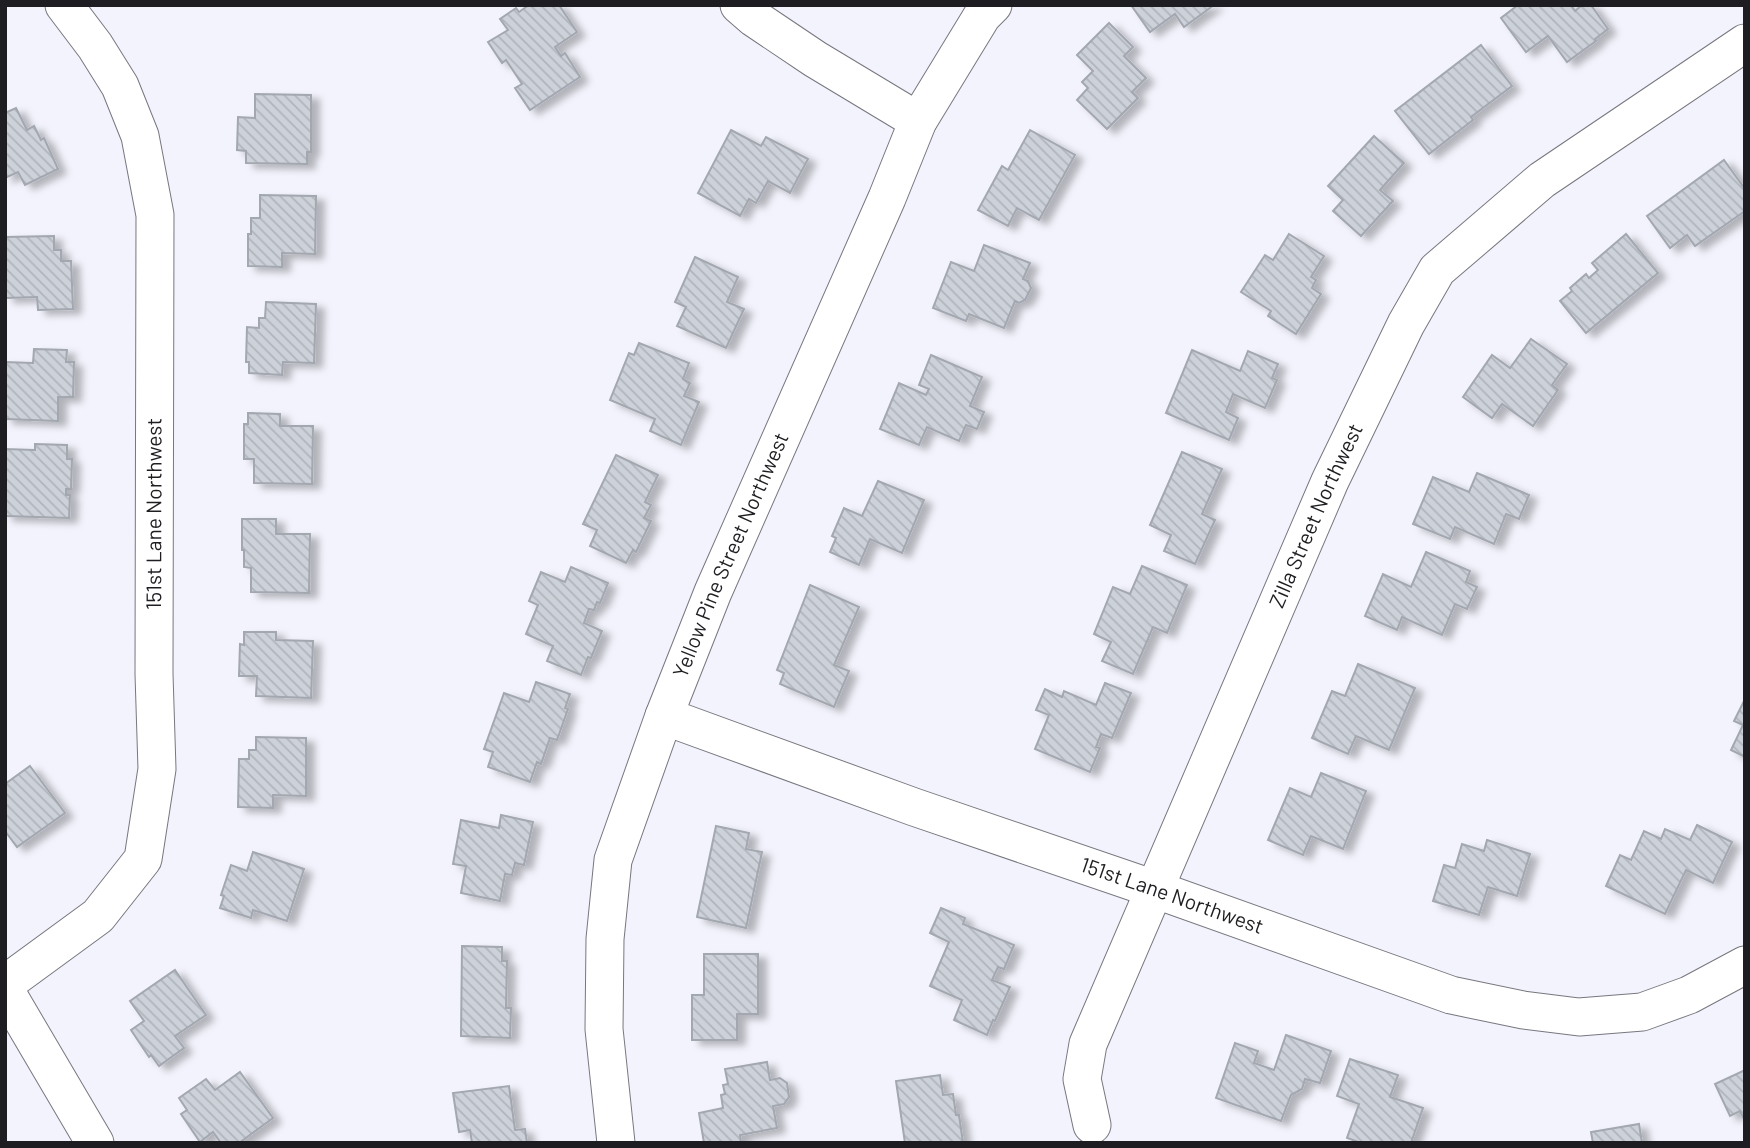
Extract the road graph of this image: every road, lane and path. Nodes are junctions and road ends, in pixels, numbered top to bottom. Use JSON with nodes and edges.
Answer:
{"nodes":[{"id":1,"x":64,"y":5,"type":"edge"},
{"id":2,"x":739,"y":5,"type":"edge"},
{"id":3,"x":993,"y":5,"type":"edge"},
{"id":4,"x":1745,"y":43,"type":"edge"},
{"id":5,"x":918,"y":121,"type":"junction"},
{"id":6,"x":664,"y":716,"type":"junction"},
{"id":7,"x":1154,"y":889,"type":"junction"},
{"id":8,"x":1745,"y":965,"type":"edge"},
{"id":9,"x":5,"y":984,"type":"edge"},
{"id":10,"x":5,"y":990,"type":"edge"},
{"id":11,"x":1092,"y":1125,"type":"dead end"},
{"id":12,"x":95,"y":1143,"type":"edge"},
{"id":13,"x":616,"y":1143,"type":"edge"}],
"edges":[{"from":1,"to":9,"type":"street","name":"151st Lane Northwest"},
{"from":2,"to":5,"type":"street"},
{"from":3,"to":5,"type":"street","name":"Yellow Pine Street Northwest"},
{"from":4,"to":7,"type":"street","name":"Zilla Street Northwest"},
{"from":5,"to":6,"type":"street","name":"Yellow Pine Street Northwest"},
{"from":6,"to":7,"type":"street","name":"151st Lane Northwest"},
{"from":6,"to":13,"type":"street","name":"Yellow Pine Street Northwest"},
{"from":7,"to":8,"type":"street","name":"151st Lane Northwest"},
{"from":7,"to":11,"type":"street","name":"Zilla Street Northwest"},
{"from":10,"to":12,"type":"street"}]}
